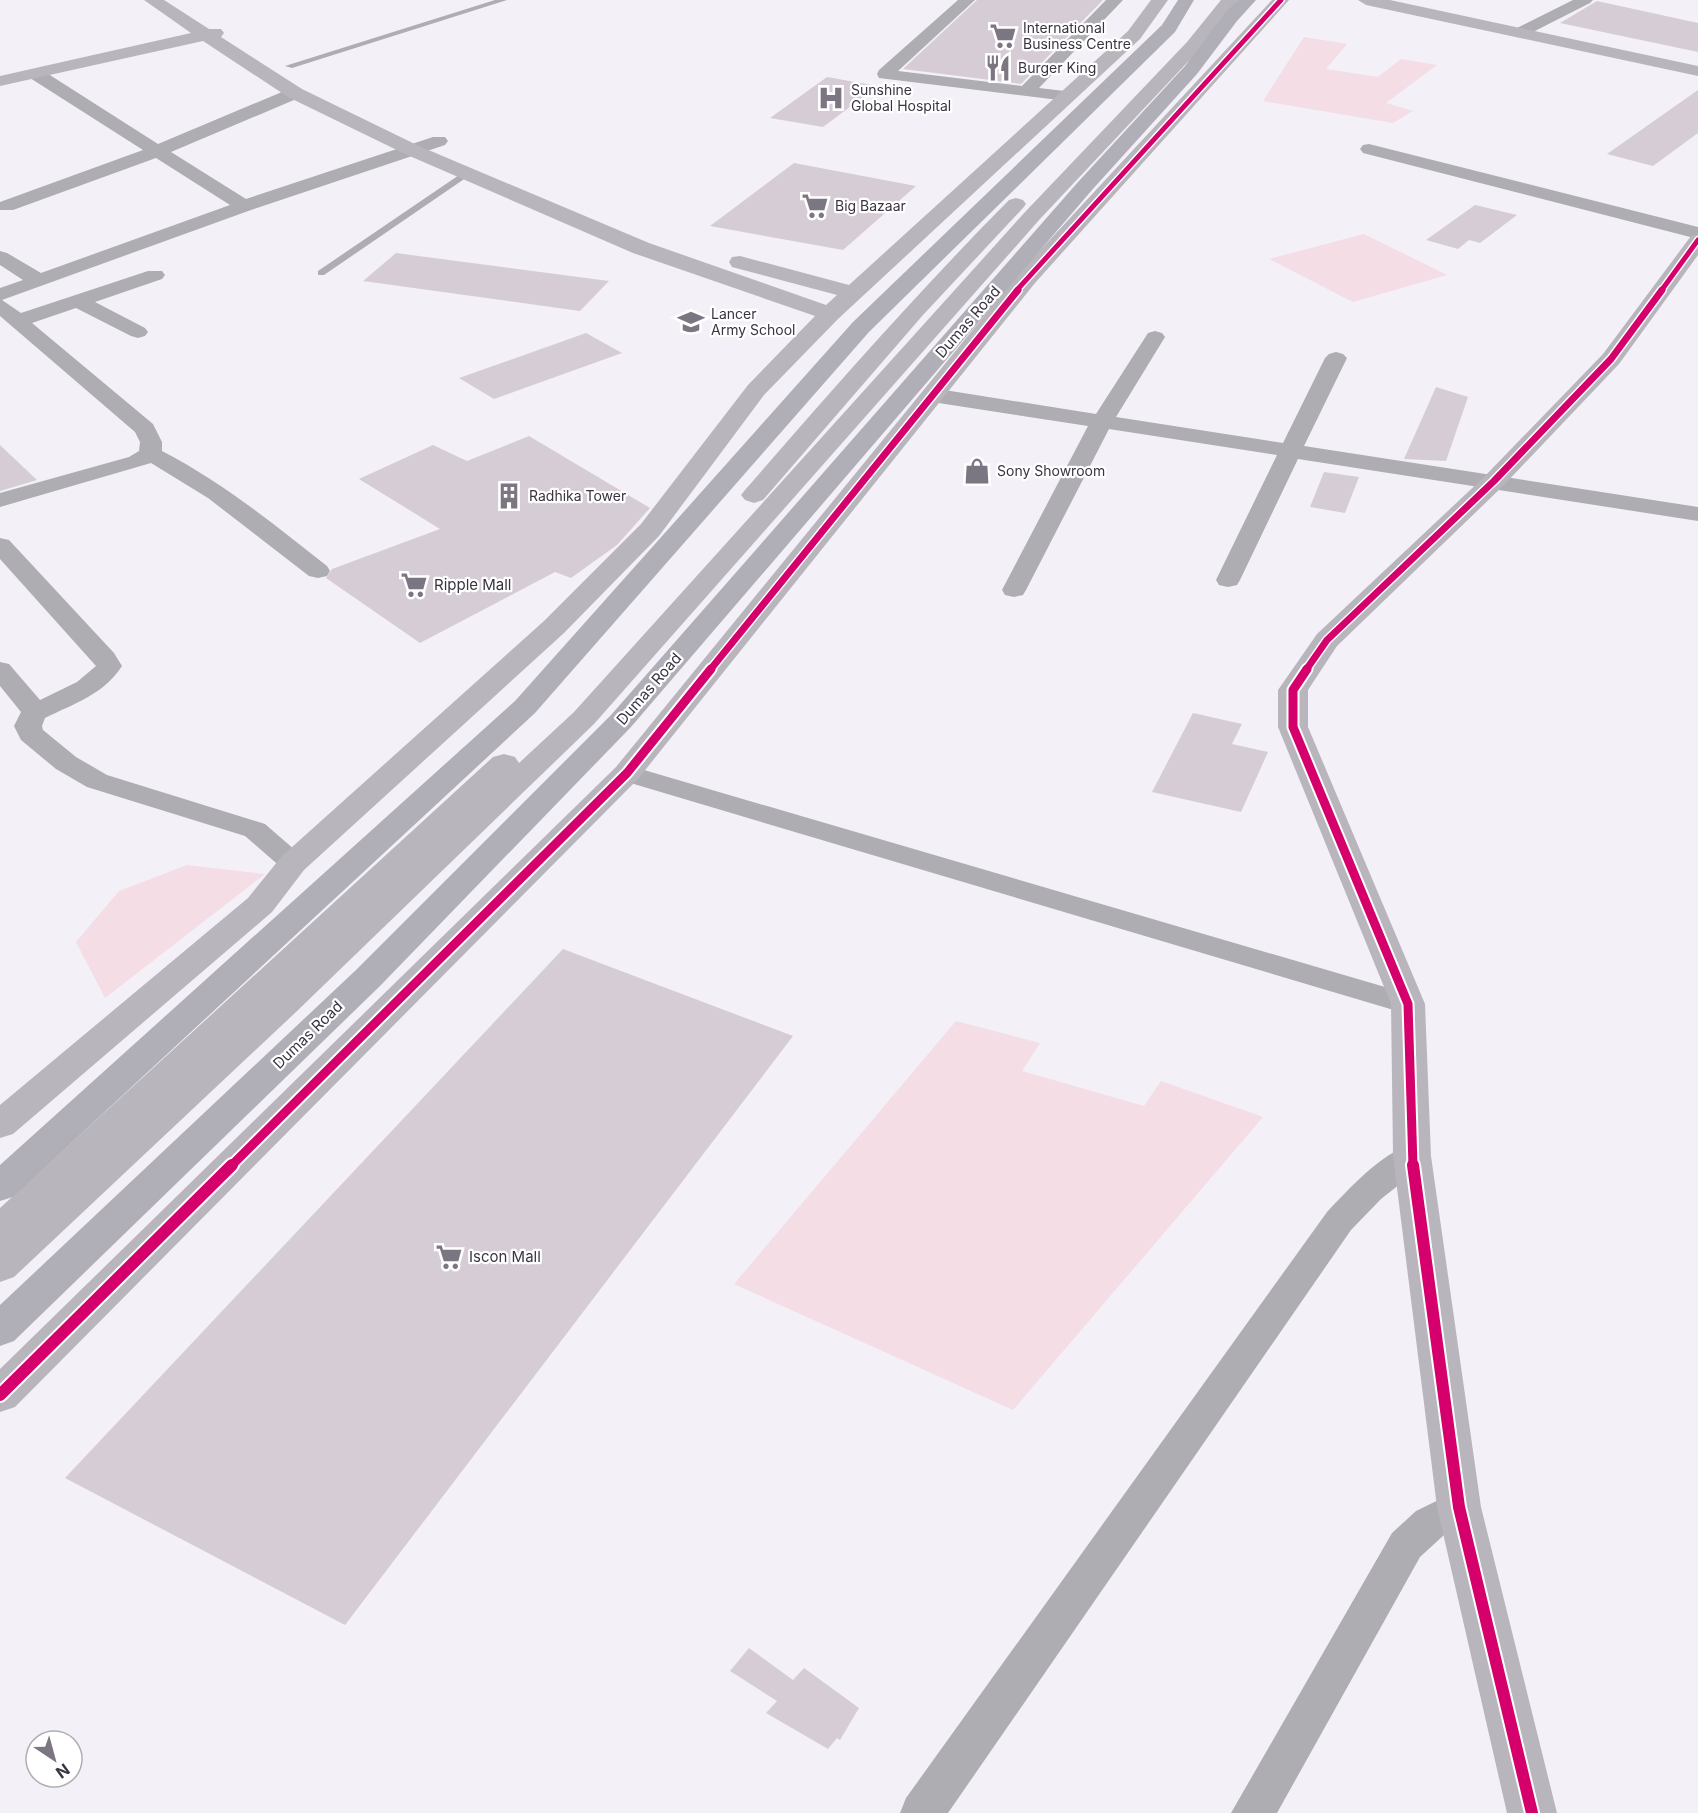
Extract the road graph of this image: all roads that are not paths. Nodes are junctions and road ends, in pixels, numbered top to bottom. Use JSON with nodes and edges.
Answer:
{"nodes":[{"id":1,"x":152,"y":0,"type":"edge"},
{"id":2,"x":184,"y":0,"type":"edge"},
{"id":3,"x":503,"y":0,"type":"edge"},
{"id":4,"x":967,"y":0,"type":"edge"},
{"id":5,"x":1115,"y":0,"type":"edge"},
{"id":6,"x":1160,"y":0,"type":"edge"},
{"id":7,"x":1186,"y":0,"type":"edge"},
{"id":8,"x":1207,"y":0,"type":"edge"},
{"id":9,"x":1230,"y":0,"type":"edge"},
{"id":10,"x":1248,"y":0,"type":"edge"},
{"id":11,"x":1281,"y":0,"type":"edge"},
{"id":12,"x":1365,"y":0,"type":"edge"},
{"id":13,"x":1585,"y":0,"type":"edge"},
{"id":14,"x":229,"y":30,"type":"junction"},
{"id":15,"x":1519,"y":33,"type":"junction"},
{"id":16,"x":203,"y":35,"type":"junction"},
{"id":17,"x":289,"y":66,"type":"junction"},
{"id":18,"x":1698,"y":72,"type":"edge"},
{"id":19,"x":36,"y":74,"type":"junction"},
{"id":20,"x":0,"y":81,"type":"edge"},
{"id":21,"x":1026,"y":91,"type":"junction"},
{"id":22,"x":295,"y":93,"type":"junction"},
{"id":23,"x":1067,"y":96,"type":"junction"},
{"id":24,"x":368,"y":108,"type":"dead end"},
{"id":25,"x":416,"y":140,"type":"junction"},
{"id":26,"x":1369,"y":149,"type":"dead end"},
{"id":27,"x":157,"y":151,"type":"junction"},
{"id":28,"x":466,"y":159,"type":"junction"},
{"id":29,"x":6,"y":206,"type":"dead end"},
{"id":30,"x":244,"y":206,"type":"junction"},
{"id":31,"x":1698,"y":233,"type":"edge"},
{"id":32,"x":1698,"y":240,"type":"edge"},
{"id":33,"x":0,"y":257,"type":"edge"},
{"id":34,"x":321,"y":273,"type":"dead end"},
{"id":35,"x":155,"y":275,"type":"dead end"},
{"id":36,"x":39,"y":281,"type":"junction"},
{"id":37,"x":853,"y":293,"type":"junction"},
{"id":38,"x":0,"y":295,"type":"edge"},
{"id":39,"x":77,"y":301,"type":"junction"},
{"id":40,"x":0,"y":306,"type":"edge"},
{"id":41,"x":830,"y":314,"type":"junction"},
{"id":42,"x":18,"y":321,"type":"junction"},
{"id":43,"x":138,"y":332,"type":"dead end"},
{"id":44,"x":1155,"y":337,"type":"dead end"},
{"id":45,"x":1336,"y":358,"type":"dead end"},
{"id":46,"x":932,"y":395,"type":"junction"},
{"id":47,"x":1102,"y":421,"type":"junction"},
{"id":48,"x":1291,"y":450,"type":"junction"},
{"id":49,"x":150,"y":454,"type":"junction"},
{"id":50,"x":1494,"y":481,"type":"junction"},
{"id":51,"x":0,"y":500,"type":"edge"},
{"id":52,"x":1698,"y":514,"type":"edge"},
{"id":53,"x":0,"y":545,"type":"edge"},
{"id":54,"x":318,"y":572,"type":"dead end"},
{"id":55,"x":1228,"y":580,"type":"dead end"},
{"id":56,"x":1014,"y":590,"type":"dead end"},
{"id":57,"x":0,"y":670,"type":"edge"},
{"id":58,"x":36,"y":712,"type":"junction"},
{"id":59,"x":627,"y":774,"type":"junction"},
{"id":60,"x":294,"y":863,"type":"junction"},
{"id":61,"x":1408,"y":1004,"type":"junction"},
{"id":62,"x":0,"y":1125,"type":"edge"},
{"id":63,"x":1412,"y":1156,"type":"junction"},
{"id":64,"x":0,"y":1187,"type":"edge"},
{"id":65,"x":0,"y":1231,"type":"edge"},
{"id":66,"x":0,"y":1267,"type":"edge"},
{"id":67,"x":0,"y":1330,"type":"edge"},
{"id":68,"x":0,"y":1395,"type":"edge"},
{"id":69,"x":1459,"y":1507,"type":"junction"},
{"id":70,"x":922,"y":1813,"type":"edge"},
{"id":71,"x":1253,"y":1813,"type":"edge"},
{"id":72,"x":1532,"y":1813,"type":"edge"}],
"edges":[{"from":1,"to":16,"type":"street"},
{"from":2,"to":14,"type":"street"},
{"from":3,"to":17,"type":"lane"},
{"from":4,"to":21,"type":"street"},
{"from":5,"to":21,"type":"street"},
{"from":6,"to":23,"type":"street"},
{"from":7,"to":64,"type":"main road"},
{"from":8,"to":65,"type":"street"},
{"from":9,"to":66,"type":"street"},
{"from":10,"to":67,"type":"main road","name":"Dumas Road"},
{"from":11,"to":46,"type":"street"},
{"from":12,"to":15,"type":"street"},
{"from":13,"to":15,"type":"street"},
{"from":14,"to":16,"type":"street"},
{"from":14,"to":17,"type":"street"},
{"from":15,"to":18,"type":"street"},
{"from":16,"to":19,"type":"street"},
{"from":16,"to":22,"type":"street"},
{"from":17,"to":24,"type":"street"},
{"from":19,"to":20,"type":"street"},
{"from":19,"to":27,"type":"street"},
{"from":21,"to":23,"type":"street"},
{"from":22,"to":25,"type":"street"},
{"from":22,"to":27,"type":"street"},
{"from":23,"to":37,"type":"street"},
{"from":25,"to":28,"type":"street"},
{"from":25,"to":28,"type":"street"},
{"from":25,"to":30,"type":"street"},
{"from":26,"to":31,"type":"street"},
{"from":27,"to":29,"type":"street"},
{"from":27,"to":30,"type":"street"},
{"from":28,"to":34,"type":"lane"},
{"from":28,"to":37,"type":"street"},
{"from":28,"to":41,"type":"street"},
{"from":30,"to":36,"type":"street"},
{"from":32,"to":50,"type":"street"},
{"from":33,"to":36,"type":"street"},
{"from":35,"to":39,"type":"street"},
{"from":36,"to":38,"type":"street"},
{"from":37,"to":41,"type":"street"},
{"from":39,"to":42,"type":"street"},
{"from":39,"to":43,"type":"street"},
{"from":40,"to":42,"type":"street"},
{"from":41,"to":60,"type":"street"},
{"from":42,"to":49,"type":"street"},
{"from":44,"to":47,"type":"street"},
{"from":45,"to":48,"type":"street"},
{"from":46,"to":47,"type":"street"},
{"from":46,"to":59,"type":"street"},
{"from":47,"to":48,"type":"street"},
{"from":47,"to":56,"type":"street"},
{"from":48,"to":50,"type":"street"},
{"from":48,"to":55,"type":"street"},
{"from":49,"to":51,"type":"street"},
{"from":49,"to":54,"type":"street"},
{"from":50,"to":52,"type":"street"},
{"from":50,"to":61,"type":"street"},
{"from":53,"to":58,"type":"street"},
{"from":57,"to":58,"type":"street"},
{"from":58,"to":60,"type":"street"},
{"from":59,"to":61,"type":"street"},
{"from":59,"to":68,"type":"street"},
{"from":60,"to":62,"type":"street"},
{"from":61,"to":63,"type":"street"},
{"from":63,"to":69,"type":"street"},
{"from":63,"to":70,"type":"street"},
{"from":69,"to":71,"type":"street"},
{"from":69,"to":72,"type":"street"}]}
